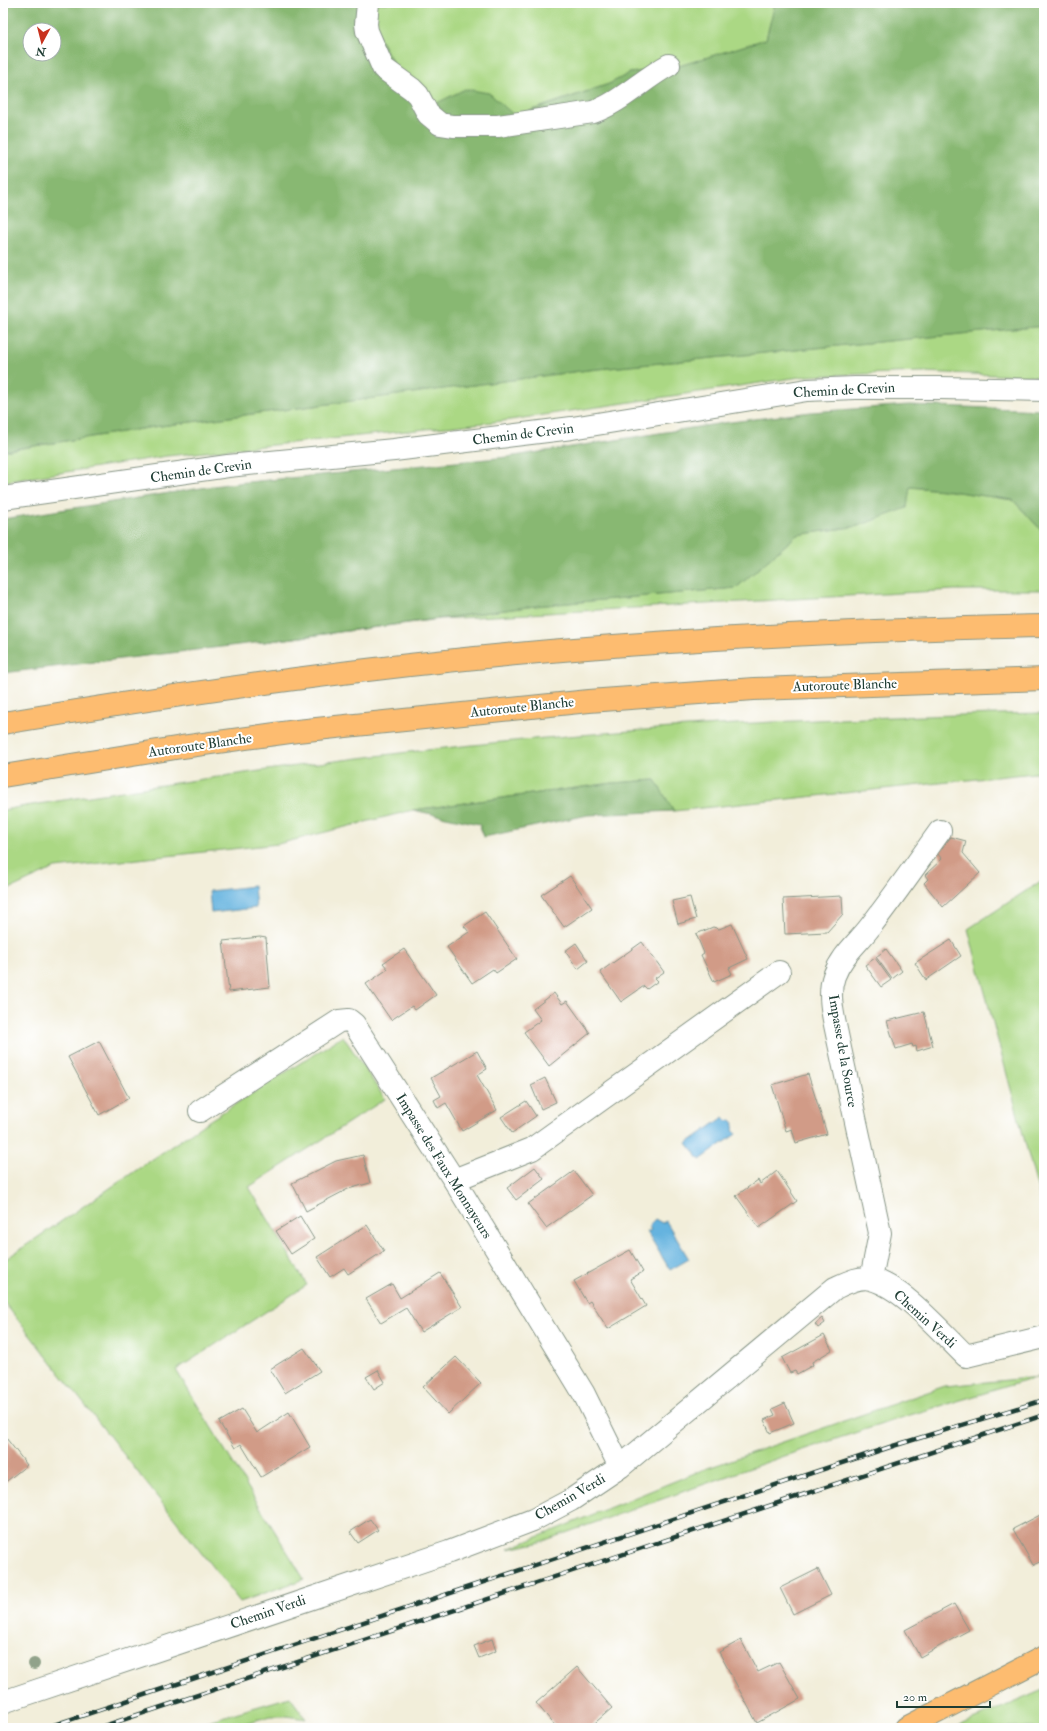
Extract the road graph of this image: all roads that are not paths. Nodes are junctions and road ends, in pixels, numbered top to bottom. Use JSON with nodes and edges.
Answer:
{"nodes":[{"id":1,"x":368,"y":3,"type":"edge"},
{"id":2,"x":669,"y":65,"type":"dead end"},
{"id":3,"x":1044,"y":390,"type":"edge"},
{"id":4,"x":3,"y":498,"type":"edge"},
{"id":5,"x":1044,"y":626,"type":"edge"},
{"id":6,"x":1044,"y":679,"type":"edge"},
{"id":7,"x":3,"y":723,"type":"edge"},
{"id":8,"x":3,"y":776,"type":"edge"},
{"id":9,"x":940,"y":831,"type":"dead end"},
{"id":10,"x":779,"y":972,"type":"dead end"},
{"id":11,"x":200,"y":1111,"type":"dead end"},
{"id":12,"x":454,"y":1180,"type":"junction"},
{"id":13,"x":871,"y":1279,"type":"junction"},
{"id":14,"x":1044,"y":1337,"type":"edge"},
{"id":15,"x":620,"y":1467,"type":"junction"},
{"id":16,"x":1044,"y":1657,"type":"edge"},
{"id":17,"x":3,"y":1702,"type":"edge"},
{"id":18,"x":906,"y":1728,"type":"edge"}],
"edges":[{"from":1,"to":2,"type":"street"},
{"from":3,"to":4,"type":"street","name":"Chemin de Crevin"},
{"from":5,"to":7,"type":"main road"},
{"from":6,"to":8,"type":"main road","name":"Autoroute Blanche"},
{"from":9,"to":13,"type":"street","name":"Impasse de la Source"},
{"from":10,"to":12,"type":"street"},
{"from":11,"to":12,"type":"street","name":"Impasse des Faux Monnayeurs"},
{"from":12,"to":15,"type":"street","name":"Impasse des Faux Monnayeurs"},
{"from":13,"to":14,"type":"street","name":"Chemin Verdi"},
{"from":13,"to":15,"type":"street","name":"Chemin Verdi"},
{"from":15,"to":17,"type":"street","name":"Chemin Verdi"},
{"from":16,"to":18,"type":"main road"}]}
